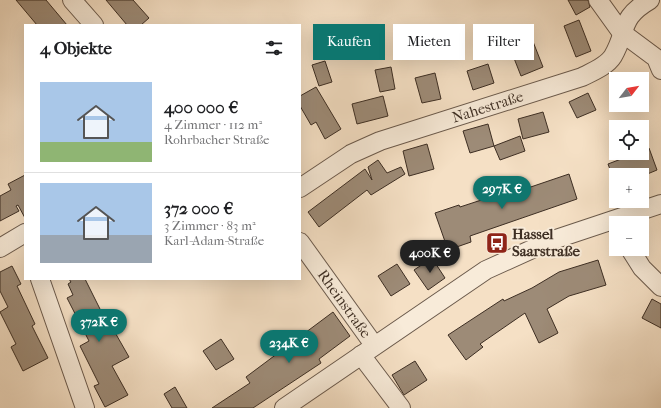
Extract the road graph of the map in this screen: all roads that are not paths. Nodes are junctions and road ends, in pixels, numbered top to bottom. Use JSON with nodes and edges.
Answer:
{"nodes":[{"id":1,"x":72,"y":0,"type":"edge"},
{"id":2,"x":598,"y":0,"type":"edge"},
{"id":3,"x":650,"y":0,"type":"edge"},
{"id":4,"x":93,"y":24,"type":"edge"},
{"id":5,"x":621,"y":32,"type":"junction"},
{"id":6,"x":661,"y":70,"type":"edge"},
{"id":7,"x":301,"y":187,"type":"edge"},
{"id":8,"x":661,"y":204,"type":"edge"},
{"id":9,"x":630,"y":216,"type":"edge"},
{"id":10,"x":609,"y":223,"type":"edge"},
{"id":11,"x":24,"y":237,"type":"edge"},
{"id":12,"x":301,"y":244,"type":"edge"},
{"id":13,"x":0,"y":248,"type":"edge"},
{"id":14,"x":634,"y":256,"type":"edge"},
{"id":15,"x":40,"y":280,"type":"edge"},
{"id":16,"x":661,"y":287,"type":"edge"},
{"id":17,"x":368,"y":350,"type":"junction"},
{"id":18,"x":85,"y":408,"type":"edge"},
{"id":19,"x":284,"y":408,"type":"edge"},
{"id":20,"x":401,"y":408,"type":"edge"}],
"edges":[{"from":1,"to":4,"type":"street"},
{"from":2,"to":5,"type":"street"},
{"from":3,"to":5,"type":"street","name":"Nahestraße"},
{"from":5,"to":6,"type":"street"},
{"from":5,"to":7,"type":"street","name":"Nahestraße"},
{"from":8,"to":9,"type":"street"},
{"from":10,"to":17,"type":"street"},
{"from":11,"to":13,"type":"street"},
{"from":12,"to":17,"type":"street","name":"Rheinstraße"},
{"from":14,"to":16,"type":"street"},
{"from":15,"to":18,"type":"street"},
{"from":17,"to":19,"type":"street"},
{"from":17,"to":20,"type":"street","name":"Rheinstraße"}]}
